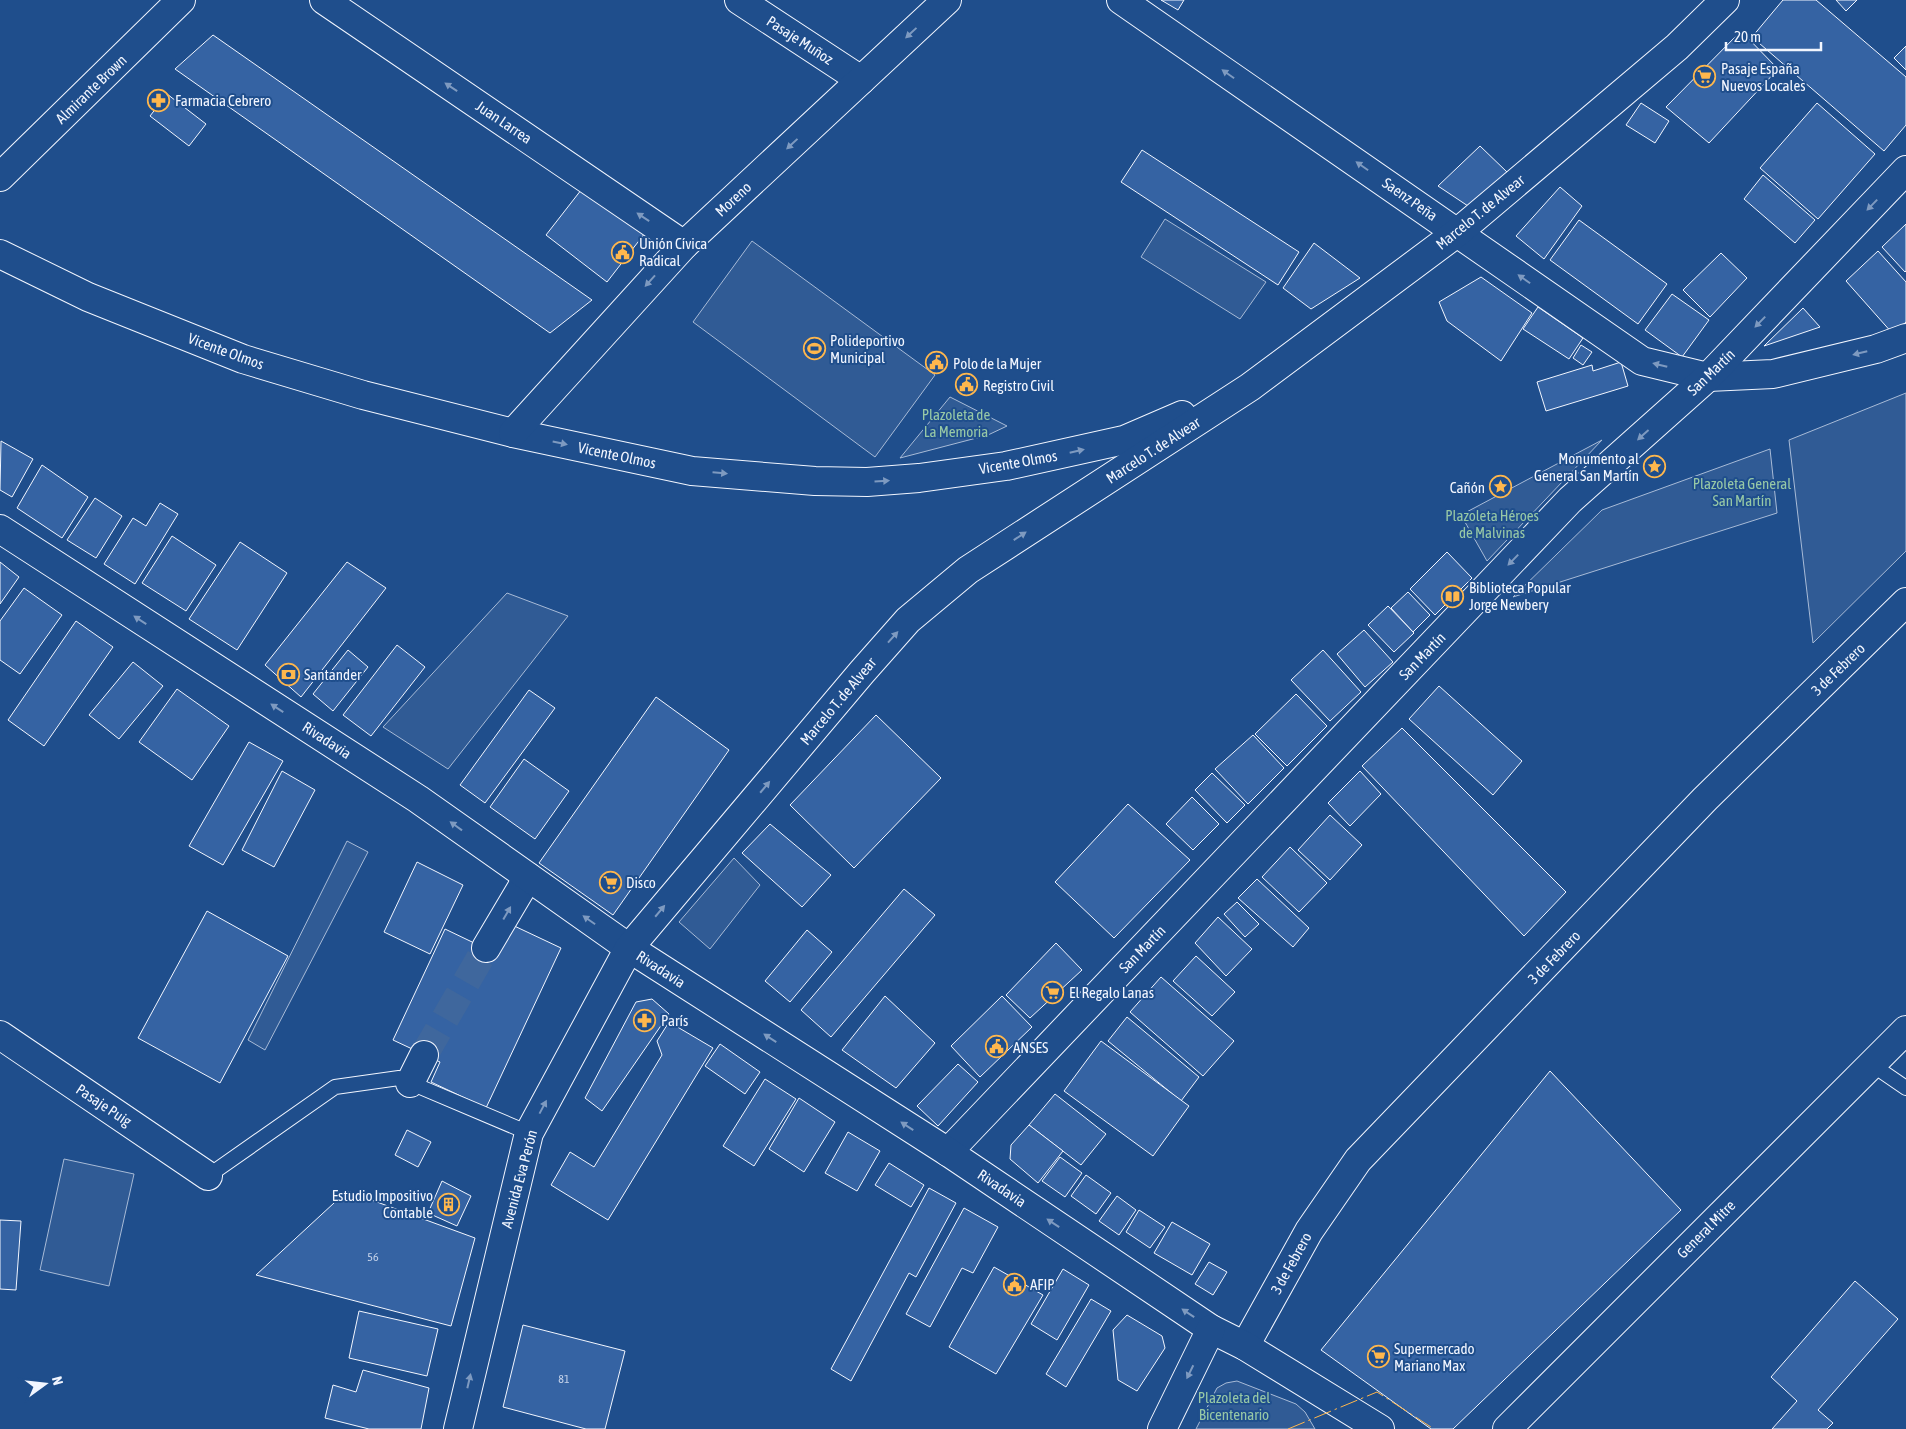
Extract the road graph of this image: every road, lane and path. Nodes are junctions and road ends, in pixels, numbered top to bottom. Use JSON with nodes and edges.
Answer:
{"nodes":[{"id":1,"x":182,"y":0,"type":"edge"},
{"id":2,"x":324,"y":0,"type":"edge"},
{"id":3,"x":739,"y":0,"type":"edge"},
{"id":4,"x":947,"y":0,"type":"edge"},
{"id":5,"x":1121,"y":0,"type":"edge"},
{"id":6,"x":1724,"y":0,"type":"edge"},
{"id":7,"x":861,"y":80,"type":"junction"},
{"id":8,"x":1906,"y":170,"type":"edge"},
{"id":9,"x":0,"y":177,"type":"edge"},
{"id":10,"x":1458,"y":232,"type":"junction"},
{"id":11,"x":684,"y":245,"type":"junction"},
{"id":12,"x":0,"y":254,"type":"edge"},
{"id":13,"x":1906,"y":338,"type":"edge"},
{"id":14,"x":1708,"y":377,"type":"junction"},
{"id":15,"x":1250,"y":386,"type":"junction"},
{"id":16,"x":513,"y":433,"type":"junction"},
{"id":17,"x":0,"y":530,"type":"edge"},
{"id":18,"x":1906,"y":602,"type":"edge"},
{"id":19,"x":528,"y":877,"type":"junction"},
{"id":20,"x":486,"y":948,"type":"tunnel mouth"},
{"id":21,"x":629,"y":948,"type":"junction"},
{"id":22,"x":1906,"y":1030,"type":"edge"},
{"id":23,"x":0,"y":1035,"type":"edge"},
{"id":24,"x":424,"y":1055,"type":"tunnel mouth"},
{"id":25,"x":1871,"y":1064,"type":"junction"},
{"id":26,"x":410,"y":1083,"type":"junction"},
{"id":27,"x":1906,"y":1088,"type":"edge"},
{"id":28,"x":529,"y":1133,"type":"junction"},
{"id":29,"x":948,"y":1152,"type":"junction"},
{"id":30,"x":208,"y":1176,"type":"joint"},
{"id":31,"x":1211,"y":1329,"type":"junction"},
{"id":32,"x":1245,"y":1346,"type":"junction"},
{"id":33,"x":1329,"y":1398,"type":"junction"},
{"id":34,"x":458,"y":1429,"type":"edge"},
{"id":35,"x":1162,"y":1429,"type":"edge"},
{"id":36,"x":1352,"y":1429,"type":"edge"},
{"id":37,"x":1380,"y":1429,"type":"edge"},
{"id":38,"x":1507,"y":1429,"type":"edge"}],
"edges":[{"from":1,"to":9,"type":"street","name":"Almirante Brown"},
{"from":11,"to":2,"type":"street","name":"Juan Larrea","one_way":true},
{"from":3,"to":7,"type":"street","name":"Pasaje Muñoz"},
{"from":4,"to":7,"type":"street","name":"Moreno","one_way":true},
{"from":10,"to":5,"type":"street","name":"Saenz Peña","one_way":true},
{"from":6,"to":10,"type":"street","name":"Marcelo T. de Alvear"},
{"from":7,"to":11,"type":"street","name":"Moreno","one_way":true},
{"from":8,"to":14,"type":"street","name":"San Martín","one_way":true},
{"from":14,"to":10,"type":"street","name":"Saenz Peña","one_way":true},
{"from":10,"to":15,"type":"street","name":"Marcelo T. de Alvear"},
{"from":11,"to":16,"type":"street","name":"Moreno","one_way":true},
{"from":12,"to":16,"type":"street","name":"Vicente Olmos"},
{"from":13,"to":14,"type":"street","name":"Saenz Peña","one_way":true},
{"from":14,"to":29,"type":"street","name":"San Martín","one_way":true},
{"from":16,"to":15,"type":"street","name":"Vicente Olmos","one_way":true},
{"from":21,"to":15,"type":"street","name":"Marcelo T. de Alvear","one_way":true},
{"from":19,"to":17,"type":"street","name":"Rivadavia","one_way":true},
{"from":18,"to":32,"type":"street","name":"3 de Febrero"},
{"from":20,"to":19,"type":"street","one_way":true},
{"from":21,"to":19,"type":"street","name":"Rivadavia","one_way":true},
{"from":28,"to":21,"type":"street","name":"Avenida Eva Perón","one_way":true},
{"from":29,"to":21,"type":"street","name":"Rivadavia","one_way":true},
{"from":22,"to":25,"type":"street","name":"General Mitre"},
{"from":23,"to":30,"type":"street","name":"Pasaje Puig"},
{"from":24,"to":26,"type":"street"},
{"from":25,"to":27,"type":"lane"},
{"from":25,"to":38,"type":"street","name":"General Mitre"},
{"from":26,"to":28,"type":"lane"},
{"from":26,"to":30,"type":"lane"},
{"from":34,"to":28,"type":"street","name":"Avenida Eva Perón","one_way":true},
{"from":31,"to":29,"type":"street","name":"Rivadavia","one_way":true},
{"from":31,"to":32,"type":"street","name":"Rivadavia"},
{"from":31,"to":35,"type":"street","one_way":true},
{"from":32,"to":33,"type":"street","name":"Rivadavia"},
{"from":33,"to":36,"type":"street"},
{"from":33,"to":37,"type":"street","name":"Rivadavia"}]}
